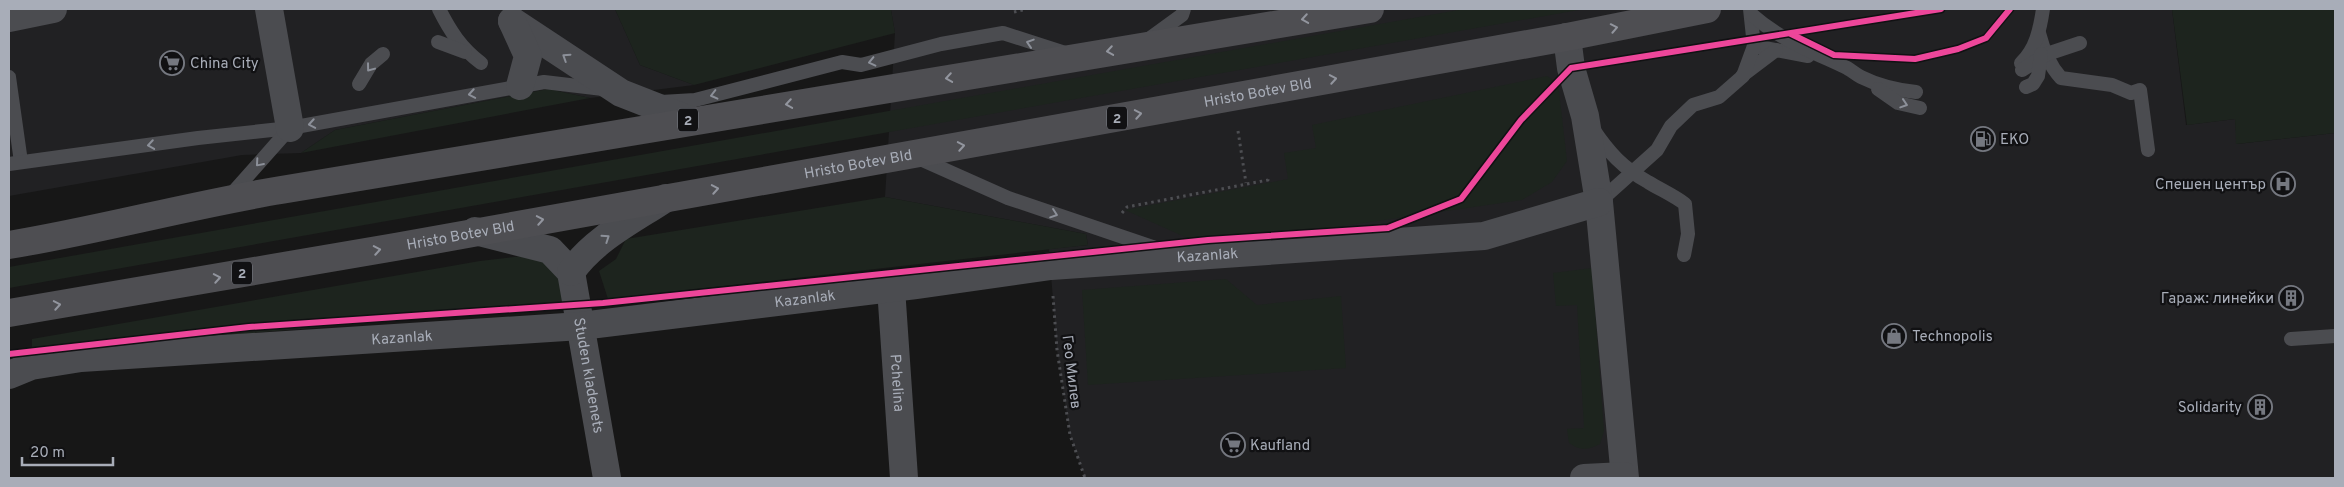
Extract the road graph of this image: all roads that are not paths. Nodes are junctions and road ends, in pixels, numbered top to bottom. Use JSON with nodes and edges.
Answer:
{"nodes":[{"id":1,"x":53,"y":9,"type":"edge"},
{"id":2,"x":270,"y":9,"type":"edge"},
{"id":3,"x":279,"y":9,"type":"edge"},
{"id":4,"x":439,"y":9,"type":"edge"},
{"id":5,"x":1184,"y":9,"type":"edge"},
{"id":6,"x":1370,"y":9,"type":"edge"},
{"id":7,"x":1707,"y":9,"type":"edge"},
{"id":8,"x":2043,"y":9,"type":"edge"},
{"id":9,"x":1751,"y":11,"type":"edge"},
{"id":10,"x":509,"y":15,"type":"edge"},
{"id":11,"x":9,"y":18,"type":"edge"},
{"id":12,"x":449,"y":30,"type":"junction"},
{"id":13,"x":1567,"y":37,"type":"junction"},
{"id":14,"x":2080,"y":43,"type":"dead end"},
{"id":15,"x":1754,"y":46,"type":"junction"},
{"id":16,"x":1138,"y":47,"type":"junction"},
{"id":17,"x":2042,"y":48,"type":"junction"},
{"id":18,"x":278,"y":50,"type":"junction"},
{"id":19,"x":1776,"y":50,"type":"junction"},
{"id":20,"x":466,"y":52,"type":"junction"},
{"id":21,"x":383,"y":54,"type":"dead end"},
{"id":22,"x":1076,"y":57,"type":"junction"},
{"id":23,"x":1826,"y":60,"type":"junction"},
{"id":24,"x":481,"y":63,"type":"dead end"},
{"id":25,"x":1743,"y":76,"type":"junction"},
{"id":26,"x":9,"y":77,"type":"edge"},
{"id":27,"x":1861,"y":77,"type":"junction"},
{"id":28,"x":359,"y":84,"type":"dead end"},
{"id":29,"x":520,"y":86,"type":"junction"},
{"id":30,"x":2026,"y":87,"type":"dead end"},
{"id":31,"x":1916,"y":92,"type":"dead end"},
{"id":32,"x":621,"y":93,"type":"junction"},
{"id":33,"x":1920,"y":108,"type":"dead end"},
{"id":34,"x":1585,"y":116,"type":"junction"},
{"id":35,"x":690,"y":120,"type":"junction"},
{"id":36,"x":290,"y":128,"type":"junction"},
{"id":37,"x":2148,"y":150,"type":"dead end"},
{"id":38,"x":911,"y":154,"type":"junction"},
{"id":39,"x":15,"y":163,"type":"edge"},
{"id":40,"x":1633,"y":172,"type":"junction"},
{"id":41,"x":667,"y":197,"type":"junction"},
{"id":42,"x":227,"y":199,"type":"junction"},
{"id":43,"x":1599,"y":202,"type":"junction"},
{"id":44,"x":475,"y":232,"type":"junction"},
{"id":45,"x":9,"y":244,"type":"edge"},
{"id":46,"x":1684,"y":255,"type":"dead end"},
{"id":47,"x":1186,"y":258,"type":"junction"},
{"id":48,"x":571,"y":272,"type":"junction"},
{"id":49,"x":891,"y":288,"type":"junction"},
{"id":50,"x":9,"y":313,"type":"edge"},
{"id":51,"x":581,"y":326,"type":"junction"},
{"id":52,"x":2335,"y":336,"type":"edge"},
{"id":53,"x":2291,"y":339,"type":"dead end"},
{"id":54,"x":9,"y":375,"type":"edge"},
{"id":55,"x":1624,"y":477,"type":"edge"},
{"id":56,"x":607,"y":478,"type":"edge"},
{"id":57,"x":904,"y":478,"type":"edge"},
{"id":58,"x":1584,"y":478,"type":"edge"}],
"edges":[{"from":1,"to":11,"type":"street"},
{"from":2,"to":18,"type":"street"},
{"from":3,"to":18,"type":"lane"},
{"from":4,"to":12,"type":"lane"},
{"from":5,"to":16,"type":"lane"},
{"from":6,"to":16,"type":"highway","number":"2","one_way":true},
{"from":13,"to":7,"type":"highway","name":"Hristo Botev Bld","number":"2","one_way":true},
{"from":8,"to":17,"type":"lane"},
{"from":9,"to":15,"type":"lane"},
{"from":9,"to":23,"type":"lane"},
{"from":10,"to":29,"type":"street"},
{"from":32,"to":10,"type":"street","one_way":true},
{"from":12,"to":20,"type":"lane"},
{"from":12,"to":20,"type":"lane"},
{"from":13,"to":34,"type":"street"},
{"from":38,"to":13,"type":"highway","name":"Hristo Botev Bld","number":"2","one_way":true},
{"from":14,"to":17,"type":"lane"},
{"from":15,"to":19,"type":"lane"},
{"from":15,"to":25,"type":"lane"},
{"from":16,"to":22,"type":"highway","number":"2","one_way":true},
{"from":17,"to":17,"type":"lane"},
{"from":17,"to":30,"type":"lane"},
{"from":17,"to":37,"type":"lane"},
{"from":18,"to":36,"type":"street"},
{"from":19,"to":23,"type":"lane"},
{"from":19,"to":25,"type":"lane"},
{"from":20,"to":24,"type":"lane"},
{"from":21,"to":28,"type":"lane","one_way":true},
{"from":22,"to":32,"type":"lane","one_way":true},
{"from":22,"to":35,"type":"highway","number":"2","one_way":true},
{"from":23,"to":27,"type":"lane"},
{"from":25,"to":40,"type":"lane"},
{"from":26,"to":39,"type":"lane"},
{"from":27,"to":31,"type":"lane"},
{"from":27,"to":33,"type":"lane","one_way":true},
{"from":29,"to":32,"type":"lane"},
{"from":29,"to":36,"type":"lane","one_way":true},
{"from":32,"to":35,"type":"street"},
{"from":34,"to":40,"type":"lane"},
{"from":34,"to":43,"type":"street"},
{"from":35,"to":42,"type":"highway","number":"2"},
{"from":36,"to":39,"type":"lane","one_way":true},
{"from":36,"to":42,"type":"lane","one_way":true},
{"from":41,"to":38,"type":"highway","name":"Hristo Botev Bld","number":"2","one_way":true},
{"from":38,"to":47,"type":"lane","one_way":true},
{"from":40,"to":43,"type":"lane"},
{"from":40,"to":46,"type":"lane"},
{"from":44,"to":41,"type":"highway","name":"Hristo Botev Bld","number":"2","one_way":true},
{"from":48,"to":41,"type":"street","one_way":true},
{"from":42,"to":45,"type":"highway","number":"2"},
{"from":43,"to":47,"type":"street","name":"Kazanlak"},
{"from":43,"to":55,"type":"street"},
{"from":44,"to":48,"type":"street"},
{"from":50,"to":44,"type":"highway","name":"Hristo Botev Bld","number":"2","one_way":true},
{"from":47,"to":49,"type":"street","name":"Kazanlak"},
{"from":48,"to":51,"type":"street","name":"Studen kladenets"},
{"from":49,"to":51,"type":"street","name":"Kazanlak"},
{"from":49,"to":57,"type":"street","name":"Pchelina"},
{"from":51,"to":54,"type":"street","name":"Kazanlak"},
{"from":51,"to":56,"type":"street","name":"Studen kladenets"},
{"from":52,"to":53,"type":"lane"},
{"from":55,"to":58,"type":"street"}]}
